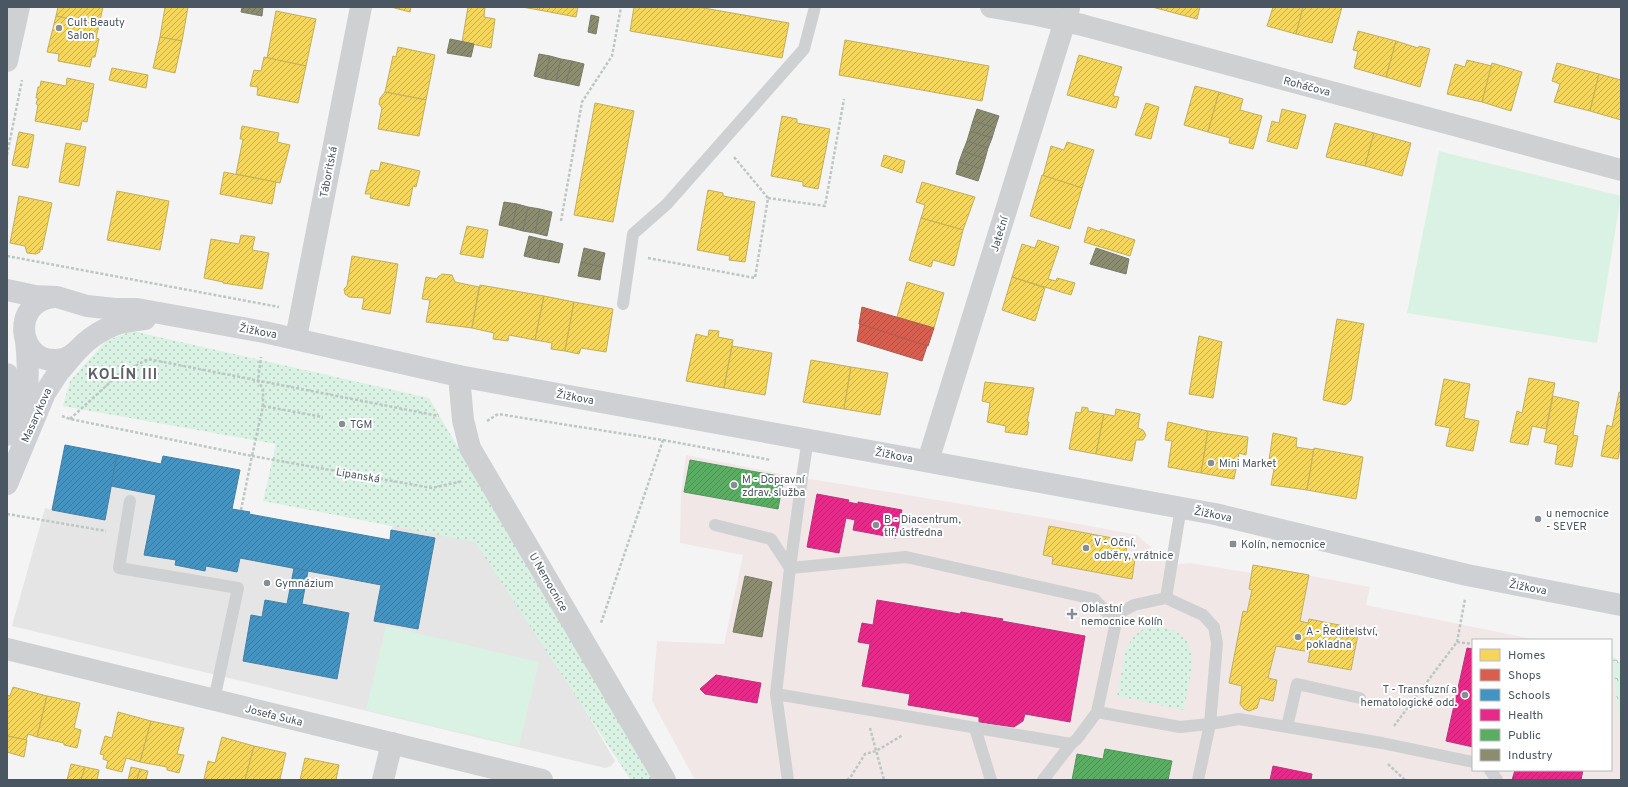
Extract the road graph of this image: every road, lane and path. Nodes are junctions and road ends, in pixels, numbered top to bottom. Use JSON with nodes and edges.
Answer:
{"nodes":[{"id":1,"x":19,"y":7,"type":"edge"},
{"id":2,"x":361,"y":7,"type":"edge"},
{"id":3,"x":621,"y":7,"type":"edge"},
{"id":4,"x":815,"y":7,"type":"edge"},
{"id":5,"x":991,"y":7,"type":"edge"},
{"id":6,"x":1067,"y":14,"type":"edge"},
{"id":7,"x":7,"y":61,"type":"edge"},
{"id":8,"x":844,"y":99,"type":"dead end"},
{"id":9,"x":721,"y":142,"type":"junction"},
{"id":10,"x":1618,"y":166,"type":"edge"},
{"id":11,"x":768,"y":198,"type":"junction"},
{"id":12,"x":561,"y":221,"type":"dead end"},
{"id":13,"x":630,"y":254,"type":"junction"},
{"id":14,"x":7,"y":256,"type":"edge"},
{"id":15,"x":7,"y":290,"type":"edge"},
{"id":16,"x":62,"y":298,"type":"junction"},
{"id":17,"x":623,"y":304,"type":"dead end"},
{"id":18,"x":268,"y":305,"type":"dead end"},
{"id":19,"x":166,"y":314,"type":"junction"},
{"id":20,"x":7,"y":318,"type":"edge"},
{"id":21,"x":264,"y":332,"type":"junction"},
{"id":22,"x":296,"y":338,"type":"junction"},
{"id":23,"x":26,"y":340,"type":"junction"},
{"id":24,"x":77,"y":351,"type":"junction"},
{"id":25,"x":7,"y":374,"type":"edge"},
{"id":26,"x":459,"y":376,"type":"junction"},
{"id":27,"x":258,"y":381,"type":"junction"},
{"id":28,"x":263,"y":406,"type":"junction"},
{"id":29,"x":425,"y":414,"type":"dead end"},
{"id":30,"x":323,"y":417,"type":"dead end"},
{"id":31,"x":463,"y":420,"type":"junction"},
{"id":32,"x":7,"y":435,"type":"edge"},
{"id":33,"x":808,"y":439,"type":"junction"},
{"id":34,"x":663,"y":440,"type":"junction"},
{"id":35,"x":252,"y":456,"type":"junction"},
{"id":36,"x":928,"y":461,"type":"junction"},
{"id":37,"x":804,"y":465,"type":"junction"},
{"id":38,"x":7,"y":476,"type":"edge"},
{"id":39,"x":463,"y":481,"type":"dead end"},
{"id":40,"x":7,"y":484,"type":"edge"},
{"id":41,"x":130,"y":501,"type":"dead end"},
{"id":42,"x":1181,"y":508,"type":"junction"},
{"id":43,"x":241,"y":510,"type":"dead end"},
{"id":44,"x":7,"y":514,"type":"edge"},
{"id":45,"x":715,"y":525,"type":"dead end"},
{"id":46,"x":124,"y":529,"type":"junction"},
{"id":47,"x":790,"y":568,"type":"junction"},
{"id":48,"x":1166,"y":598,"type":"junction"},
{"id":49,"x":1621,"y":605,"type":"edge"},
{"id":50,"x":1463,"y":616,"type":"dead end"},
{"id":51,"x":1116,"y":622,"type":"junction"},
{"id":52,"x":1457,"y":642,"type":"junction"},
{"id":53,"x":1472,"y":644,"type":"edge"},
{"id":54,"x":7,"y":650,"type":"edge"},
{"id":55,"x":591,"y":654,"type":"junction"},
{"id":56,"x":776,"y":694,"type":"junction"},
{"id":57,"x":1360,"y":698,"type":"dead end"},
{"id":58,"x":214,"y":700,"type":"junction"},
{"id":59,"x":865,"y":709,"type":"junction"},
{"id":60,"x":1096,"y":712,"type":"junction"},
{"id":61,"x":929,"y":720,"type":"junction"},
{"id":62,"x":1210,"y":724,"type":"junction"},
{"id":63,"x":1286,"y":727,"type":"junction"},
{"id":64,"x":975,"y":728,"type":"junction"},
{"id":65,"x":392,"y":743,"type":"junction"},
{"id":66,"x":1382,"y":743,"type":"junction"},
{"id":67,"x":1071,"y":744,"type":"junction"},
{"id":68,"x":876,"y":751,"type":"junction"},
{"id":69,"x":1472,"y":762,"type":"edge"},
{"id":70,"x":1491,"y":771,"type":"edge"},
{"id":71,"x":383,"y":780,"type":"edge"},
{"id":72,"x":542,"y":780,"type":"edge"},
{"id":73,"x":665,"y":780,"type":"edge"},
{"id":74,"x":788,"y":780,"type":"edge"},
{"id":75,"x":847,"y":780,"type":"edge"},
{"id":76,"x":884,"y":780,"type":"edge"},
{"id":77,"x":991,"y":780,"type":"edge"},
{"id":78,"x":1043,"y":780,"type":"edge"},
{"id":79,"x":1198,"y":780,"type":"edge"},
{"id":80,"x":1497,"y":780,"type":"edge"}],
"edges":[{"from":1,"to":7,"type":"street"},
{"from":2,"to":22,"type":"street","name":"Táboritská"},
{"from":3,"to":12,"type":"path"},
{"from":4,"to":9,"type":"lane"},
{"from":5,"to":6,"type":"street","name":"Roháčova"},
{"from":6,"to":10,"type":"street","name":"Roháčova"},
{"from":6,"to":36,"type":"street","name":"Jateční"},
{"from":8,"to":11,"type":"path"},
{"from":9,"to":11,"type":"path"},
{"from":9,"to":13,"type":"lane"},
{"from":11,"to":13,"type":"path"},
{"from":13,"to":17,"type":"lane"},
{"from":14,"to":18,"type":"path"},
{"from":15,"to":16,"type":"street","name":"Žižkova"},
{"from":16,"to":19,"type":"street","name":"Žižkova"},
{"from":16,"to":23,"type":"street"},
{"from":16,"to":24,"type":"street"},
{"from":19,"to":21,"type":"street","name":"Žižkova"},
{"from":19,"to":24,"type":"street","name":"Žižkova"},
{"from":20,"to":23,"type":"street","name":"Žižkova"},
{"from":21,"to":22,"type":"street","name":"Žižkova"},
{"from":21,"to":27,"type":"path"},
{"from":22,"to":26,"type":"street","name":"Žižkova"},
{"from":23,"to":24,"type":"street","name":"Žižkova"},
{"from":23,"to":38,"type":"street","name":"Masarykova"},
{"from":24,"to":40,"type":"street","name":"Masarykova"},
{"from":25,"to":32,"type":"street"},
{"from":26,"to":31,"type":"street","name":"U Nemocnice"},
{"from":26,"to":33,"type":"street","name":"Žižkova"},
{"from":27,"to":28,"type":"path"},
{"from":27,"to":29,"type":"path"},
{"from":27,"to":35,"type":"path","name":"Lipanská"},
{"from":28,"to":30,"type":"path"},
{"from":28,"to":35,"type":"path"},
{"from":31,"to":34,"type":"path"},
{"from":31,"to":55,"type":"street","name":"U Nemocnice"},
{"from":33,"to":36,"type":"street","name":"Žižkova"},
{"from":33,"to":37,"type":"lane"},
{"from":34,"to":37,"type":"path"},
{"from":34,"to":55,"type":"path"},
{"from":35,"to":39,"type":"path","name":"Lipanská"},
{"from":35,"to":43,"type":"path"},
{"from":36,"to":42,"type":"street","name":"Žižkova"},
{"from":37,"to":47,"type":"lane"},
{"from":41,"to":46,"type":"lane"},
{"from":42,"to":48,"type":"lane"},
{"from":42,"to":49,"type":"street","name":"Žižkova"},
{"from":44,"to":46,"type":"path"},
{"from":45,"to":47,"type":"lane"},
{"from":46,"to":58,"type":"lane"},
{"from":47,"to":51,"type":"lane"},
{"from":47,"to":56,"type":"lane"},
{"from":48,"to":51,"type":"lane"},
{"from":48,"to":62,"type":"lane"},
{"from":50,"to":52,"type":"path"},
{"from":51,"to":60,"type":"lane"},
{"from":52,"to":53,"type":"path"},
{"from":52,"to":66,"type":"path"},
{"from":54,"to":58,"type":"street","name":"Josefa Suka"},
{"from":55,"to":73,"type":"street","name":"U Nemocnice"},
{"from":56,"to":59,"type":"lane"},
{"from":56,"to":74,"type":"lane"},
{"from":57,"to":63,"type":"lane"},
{"from":58,"to":65,"type":"street","name":"Josefa Suka"},
{"from":59,"to":61,"type":"lane"},
{"from":59,"to":68,"type":"path"},
{"from":60,"to":62,"type":"lane"},
{"from":60,"to":67,"type":"lane"},
{"from":61,"to":64,"type":"lane"},
{"from":61,"to":68,"type":"path"},
{"from":62,"to":63,"type":"lane"},
{"from":62,"to":79,"type":"lane"},
{"from":63,"to":66,"type":"lane"},
{"from":64,"to":67,"type":"lane"},
{"from":64,"to":77,"type":"lane"},
{"from":65,"to":71,"type":"street"},
{"from":65,"to":72,"type":"street","name":"Josefa Suka"},
{"from":66,"to":69,"type":"lane"},
{"from":67,"to":78,"type":"lane"},
{"from":68,"to":75,"type":"path"},
{"from":68,"to":76,"type":"path"},
{"from":70,"to":80,"type":"lane"}]}
